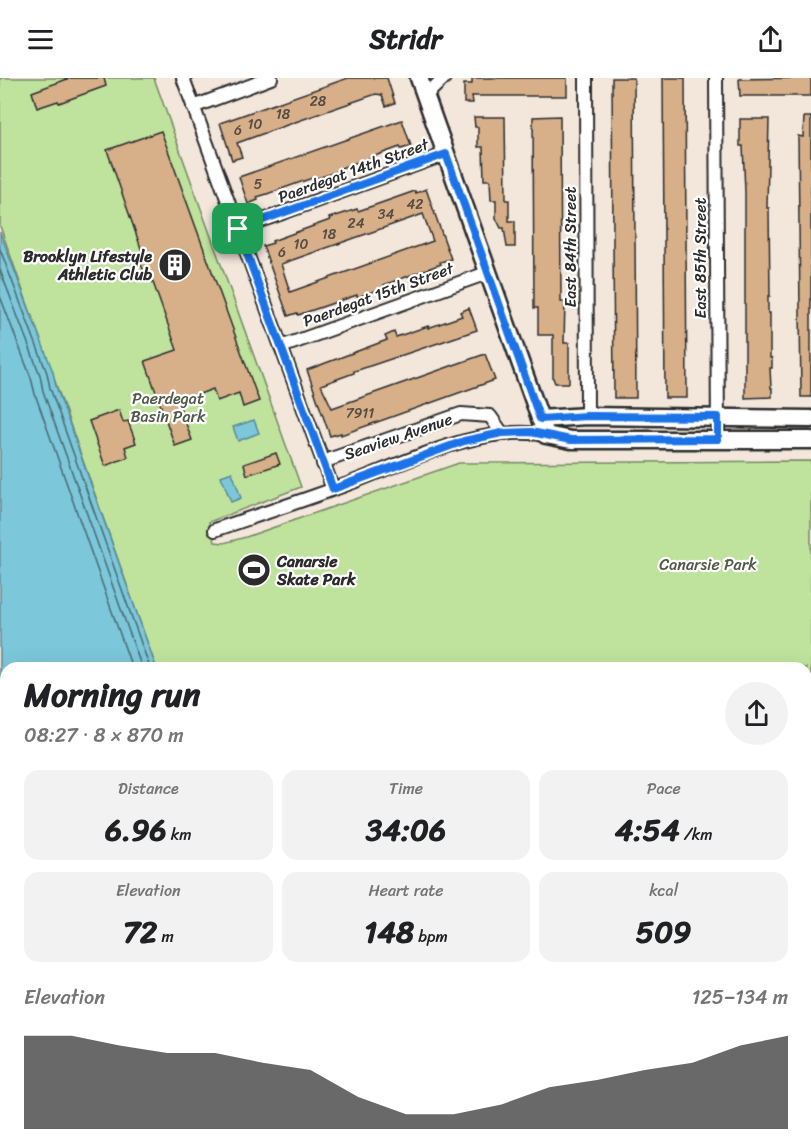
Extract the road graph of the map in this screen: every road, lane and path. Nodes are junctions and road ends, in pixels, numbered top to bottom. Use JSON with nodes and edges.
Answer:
{"nodes":[{"id":1,"x":183,"y":78,"type":"edge"},
{"id":2,"x":271,"y":78,"type":"edge"},
{"id":3,"x":418,"y":78,"type":"edge"},
{"id":4,"x":444,"y":78,"type":"edge"},
{"id":5,"x":586,"y":78,"type":"edge"},
{"id":6,"x":716,"y":78,"type":"edge"},
{"id":7,"x":425,"y":96,"type":"junction"},
{"id":8,"x":193,"y":107,"type":"junction"},
{"id":9,"x":446,"y":154,"type":"junction"},
{"id":10,"x":238,"y":229,"type":"junction"},
{"id":11,"x":487,"y":273,"type":"junction"},
{"id":12,"x":281,"y":346,"type":"junction"},
{"id":13,"x":587,"y":416,"type":"junction"},
{"id":14,"x":718,"y":417,"type":"junction"},
{"id":15,"x":811,"y":418,"type":"edge"},
{"id":16,"x":540,"y":419,"type":"junction"},
{"id":17,"x":502,"y":433,"type":"junction"},
{"id":18,"x":546,"y":435,"type":"junction"},
{"id":19,"x":718,"y":439,"type":"junction"},
{"id":20,"x":811,"y":440,"type":"edge"},
{"id":21,"x":323,"y":464,"type":"junction"},
{"id":22,"x":333,"y":489,"type":"junction"},
{"id":23,"x":215,"y":530,"type":"dead end"}],
"edges":[{"from":1,"to":8,"type":"street"},
{"from":2,"to":8,"type":"street"},
{"from":3,"to":7,"type":"street"},
{"from":4,"to":7,"type":"street"},
{"from":5,"to":13,"type":"street","name":"East 84th Street"},
{"from":6,"to":14,"type":"street","name":"East 85th Street"},
{"from":7,"to":9,"type":"street"},
{"from":8,"to":10,"type":"street"},
{"from":9,"to":10,"type":"street","name":"Paerdegat 14th Street"},
{"from":9,"to":11,"type":"street"},
{"from":10,"to":12,"type":"street"},
{"from":11,"to":12,"type":"street","name":"Paerdegat 15th Street"},
{"from":11,"to":16,"type":"street"},
{"from":12,"to":21,"type":"street"},
{"from":13,"to":14,"type":"street"},
{"from":13,"to":16,"type":"street"},
{"from":14,"to":15,"type":"street"},
{"from":14,"to":19,"type":"street","name":"East 85th Street"},
{"from":16,"to":18,"type":"street"},
{"from":17,"to":18,"type":"street","name":"Seaview Avenue"},
{"from":17,"to":21,"type":"street","name":"Seaview Avenue"},
{"from":17,"to":22,"type":"street","name":"Seaview Avenue"},
{"from":18,"to":19,"type":"street","name":"Seaview Avenue"},
{"from":19,"to":20,"type":"street","name":"Seaview Avenue"},
{"from":21,"to":22,"type":"street"},
{"from":22,"to":23,"type":"street","name":"Seaview Avenue"}]}
